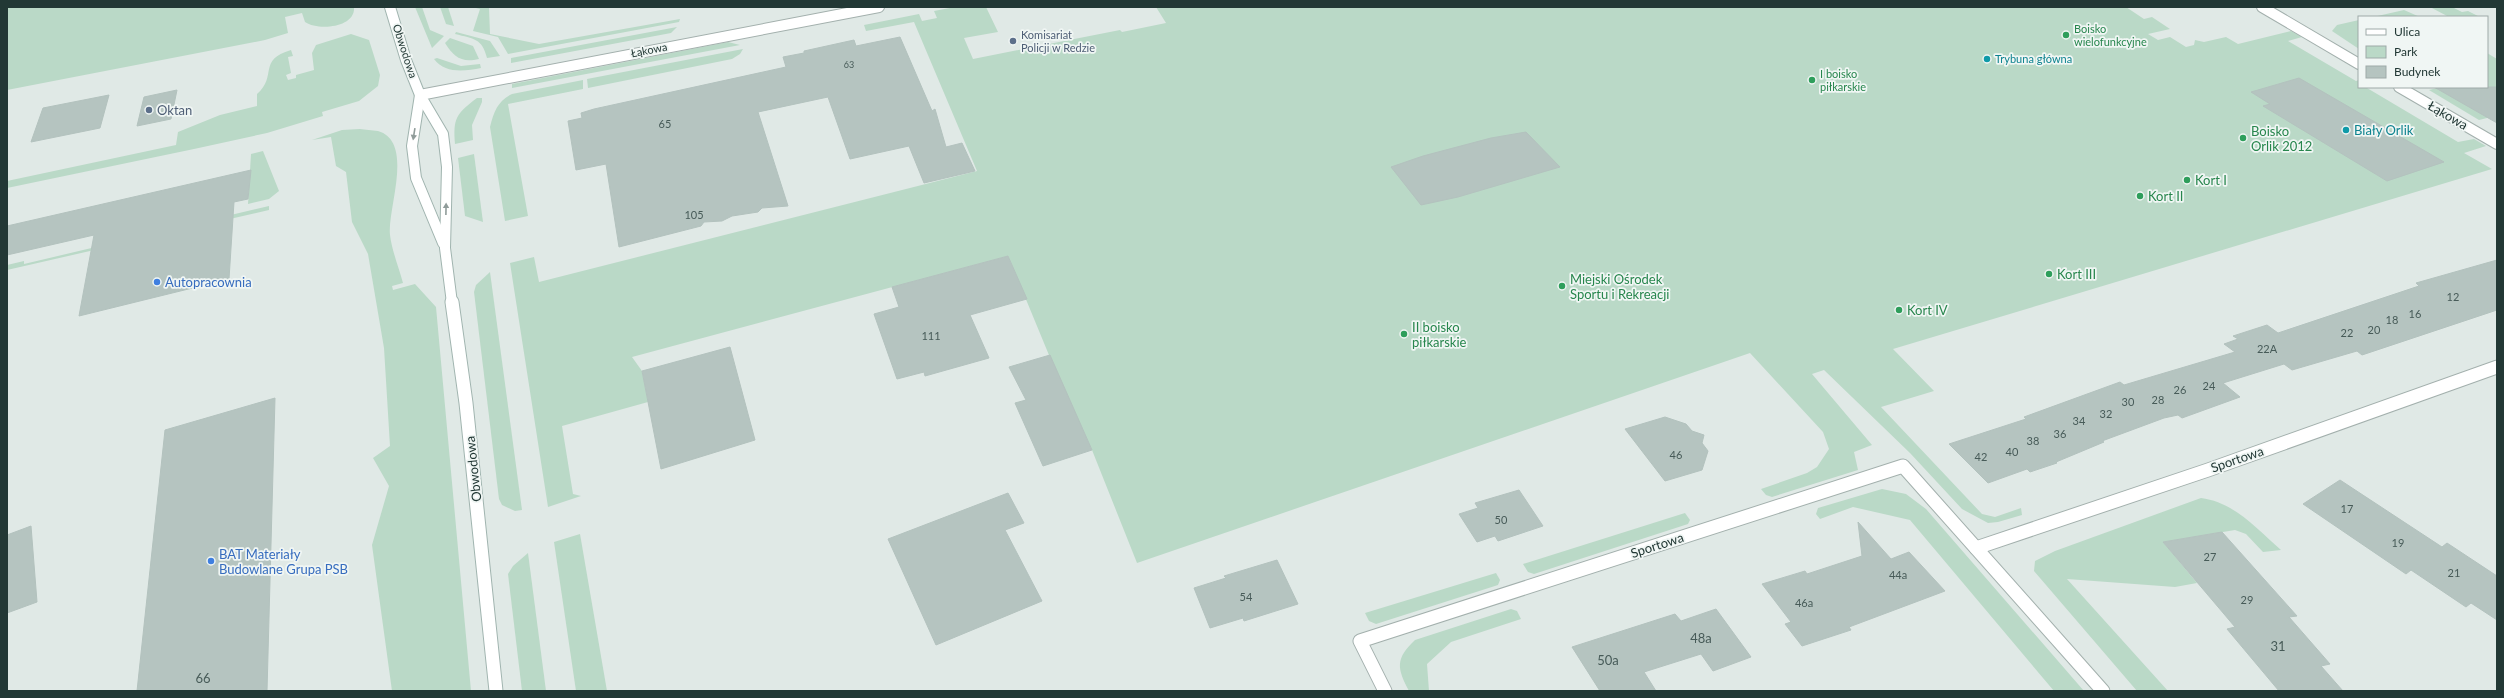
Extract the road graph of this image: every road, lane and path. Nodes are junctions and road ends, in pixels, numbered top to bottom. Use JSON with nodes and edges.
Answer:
{"nodes":[{"id":1,"x":390,"y":7,"type":"edge"},
{"id":2,"x":879,"y":7,"type":"edge"},
{"id":3,"x":2262,"y":7,"type":"edge"},
{"id":4,"x":2358,"y":63,"type":"edge"},
{"id":5,"x":2401,"y":88,"type":"edge"},
{"id":6,"x":420,"y":95,"type":"junction"},
{"id":7,"x":2497,"y":144,"type":"edge"},
{"id":8,"x":445,"y":248,"type":"junction"},
{"id":9,"x":2497,"y":367,"type":"edge"},
{"id":10,"x":1976,"y":548,"type":"junction"},
{"id":11,"x":496,"y":691,"type":"edge"},
{"id":12,"x":1385,"y":691,"type":"edge"},
{"id":13,"x":2103,"y":691,"type":"edge"}],
"edges":[{"from":1,"to":6,"type":"street","name":"Obwodowa"},
{"from":2,"to":6,"type":"street","name":"Łąkowa"},
{"from":3,"to":4,"type":"street"},
{"from":5,"to":7,"type":"street","name":"Łąkowa"},
{"from":8,"to":6,"type":"street","name":"Obwodowa","one_way":true},
{"from":6,"to":8,"type":"street","name":"Obwodowa","one_way":true},
{"from":8,"to":11,"type":"street","name":"Obwodowa"},
{"from":9,"to":10,"type":"street","name":"Sportowa"},
{"from":10,"to":12,"type":"street","name":"Sportowa"},
{"from":10,"to":13,"type":"street","name":"Sportowa"}]}
